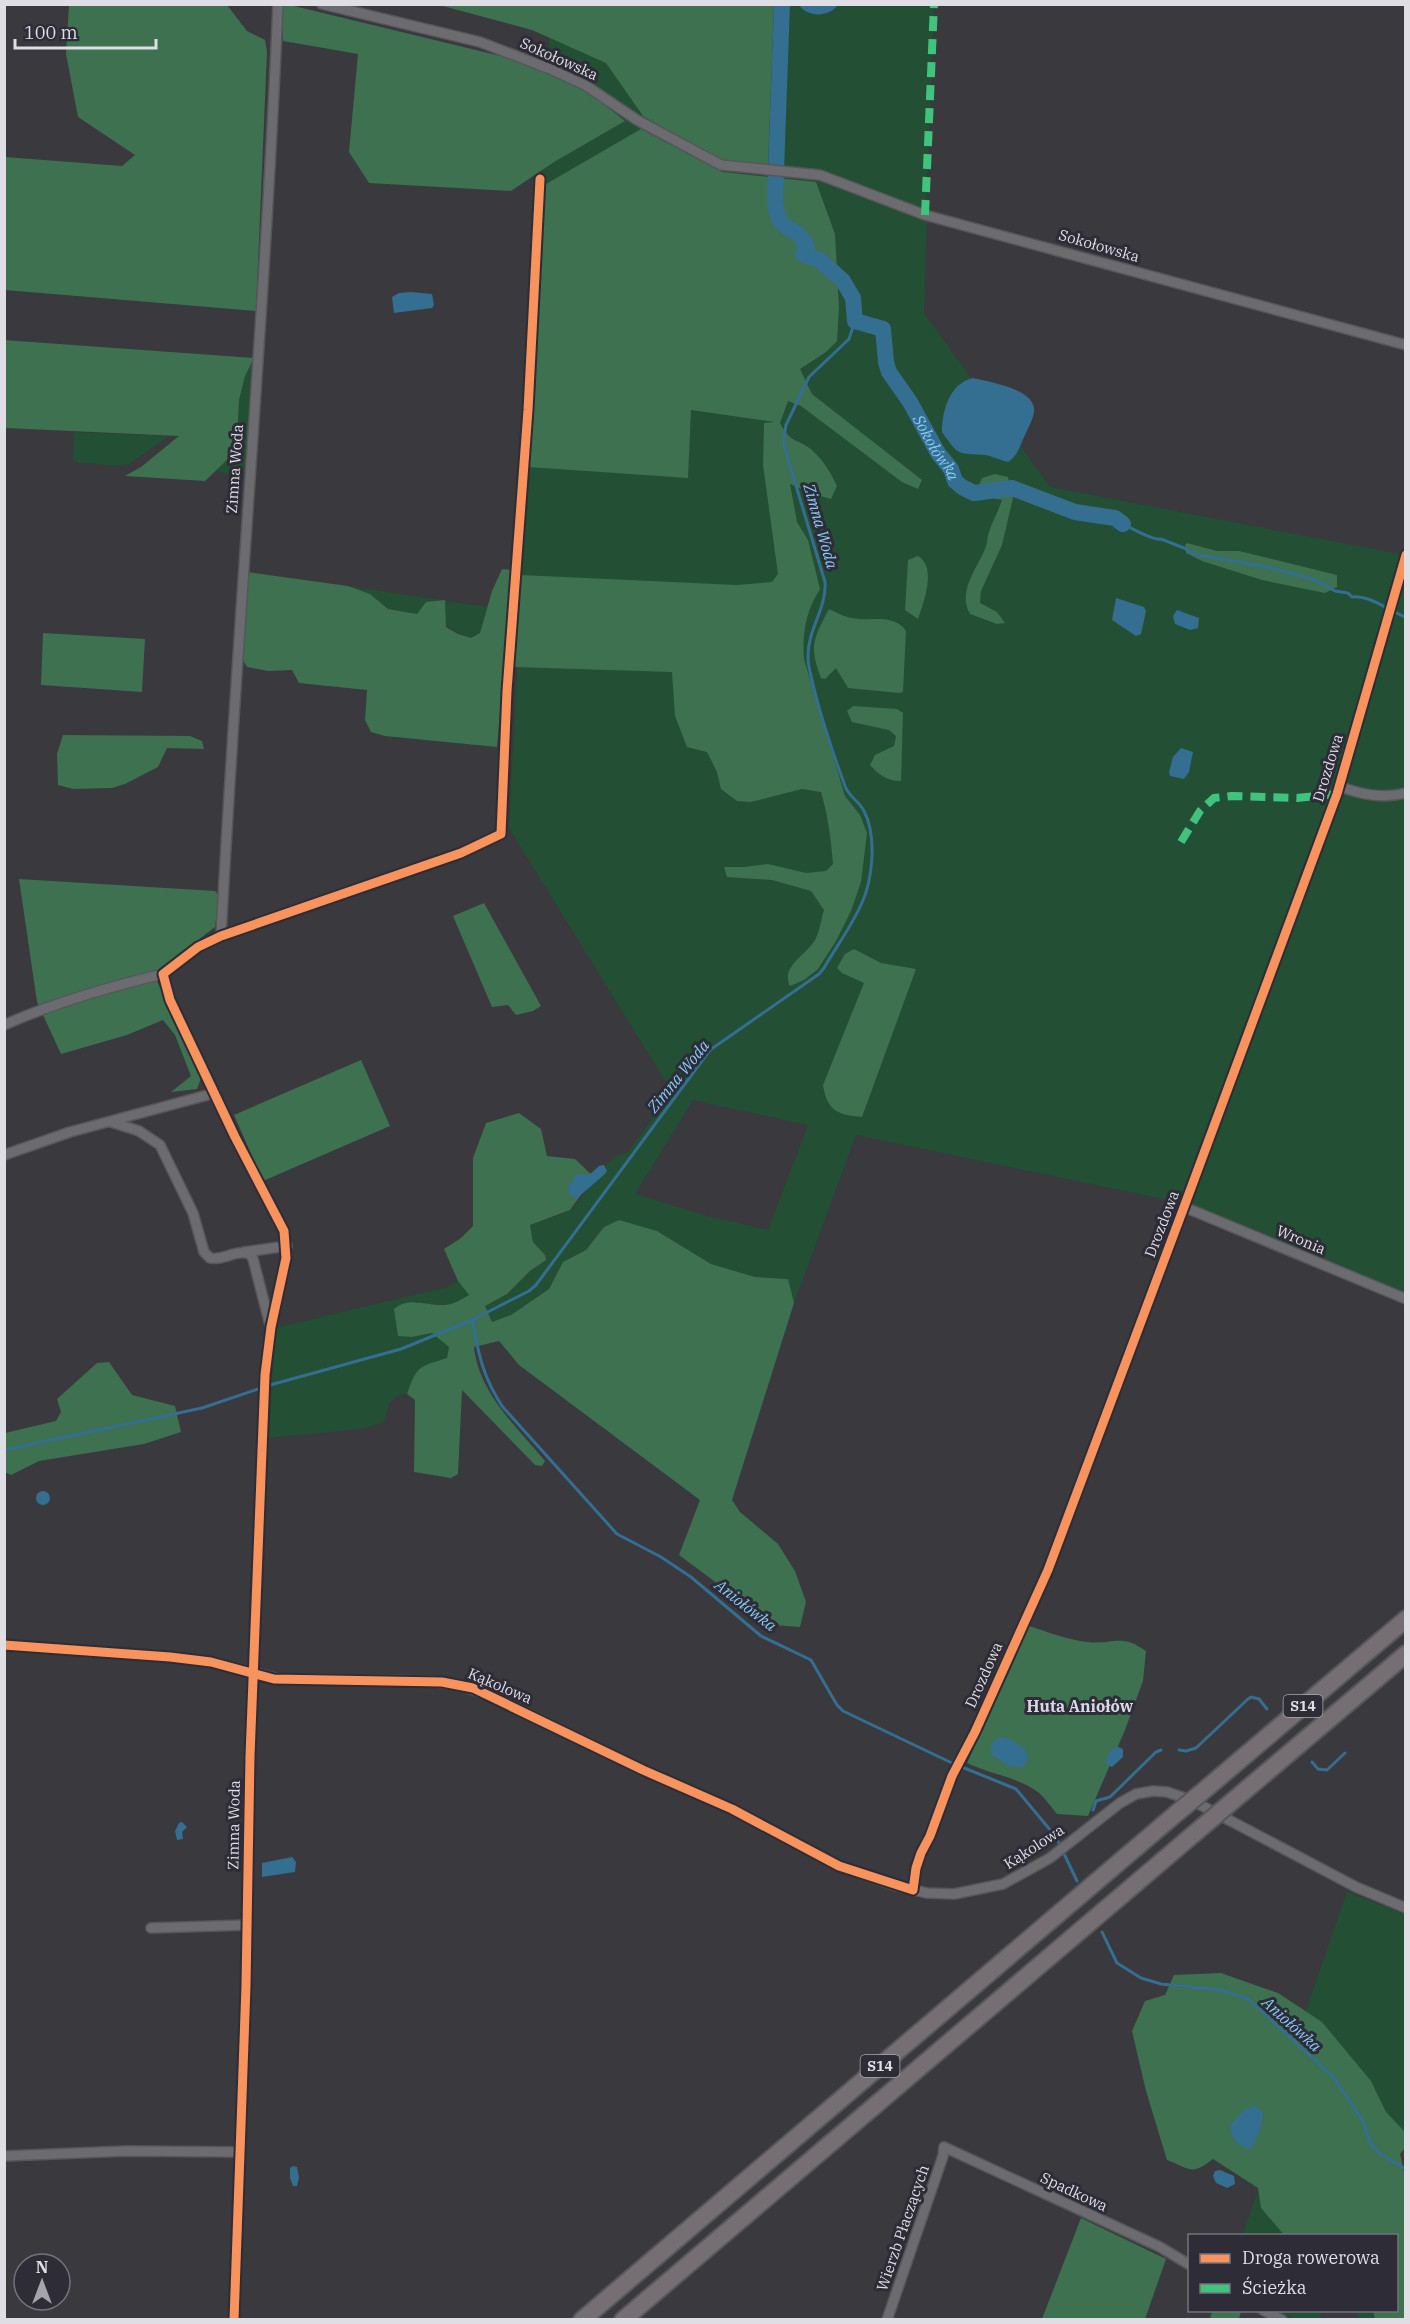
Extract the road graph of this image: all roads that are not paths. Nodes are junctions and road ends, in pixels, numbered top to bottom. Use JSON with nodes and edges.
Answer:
{"nodes":[{"id":1,"x":278,"y":4,"type":"edge"},
{"id":2,"x":322,"y":4,"type":"edge"},
{"id":3,"x":540,"y":179,"type":"dead end"},
{"id":4,"x":1406,"y":345,"type":"edge"},
{"id":5,"x":1406,"y":555,"type":"edge"},
{"id":6,"x":1339,"y":786,"type":"junction"},
{"id":7,"x":1406,"y":793,"type":"edge"},
{"id":8,"x":221,"y":936,"type":"junction"},
{"id":9,"x":163,"y":974,"type":"junction"},
{"id":10,"x":4,"y":1025,"type":"edge"},
{"id":11,"x":215,"y":1093,"type":"junction"},
{"id":12,"x":111,"y":1122,"type":"junction"},
{"id":13,"x":4,"y":1155,"type":"edge"},
{"id":14,"x":1184,"y":1207,"type":"junction"},
{"id":15,"x":287,"y":1246,"type":"junction"},
{"id":16,"x":244,"y":1252,"type":"junction"},
{"id":17,"x":1406,"y":1299,"type":"edge"},
{"id":18,"x":270,"y":1330,"type":"junction"},
{"id":19,"x":1406,"y":1619,"type":"edge"},
{"id":20,"x":4,"y":1645,"type":"edge"},
{"id":21,"x":1406,"y":1654,"type":"edge"},
{"id":22,"x":254,"y":1674,"type":"junction"},
{"id":23,"x":913,"y":1890,"type":"junction"},
{"id":24,"x":1406,"y":1908,"type":"edge"},
{"id":25,"x":247,"y":1925,"type":"junction"},
{"id":26,"x":151,"y":1928,"type":"dead end"},
{"id":27,"x":944,"y":2147,"type":"joint"},
{"id":28,"x":240,"y":2152,"type":"junction"},
{"id":29,"x":4,"y":2156,"type":"edge"},
{"id":30,"x":1188,"y":2264,"type":"edge"},
{"id":31,"x":1267,"y":2312,"type":"edge"},
{"id":32,"x":234,"y":2319,"type":"edge"},
{"id":33,"x":582,"y":2319,"type":"edge"},
{"id":34,"x":623,"y":2319,"type":"edge"},
{"id":35,"x":887,"y":2319,"type":"edge"},
{"id":36,"x":1282,"y":2319,"type":"edge"}],
"edges":[{"from":1,"to":8,"type":"street","name":"Zimna Woda"},
{"from":2,"to":4,"type":"street","name":"Sokołowska"},
{"from":3,"to":8,"type":"street"},
{"from":5,"to":6,"type":"street","name":"Drozdowa"},
{"from":6,"to":7,"type":"street"},
{"from":6,"to":14,"type":"street","name":"Drozdowa"},
{"from":8,"to":9,"type":"street"},
{"from":9,"to":10,"type":"street"},
{"from":9,"to":11,"type":"street"},
{"from":11,"to":12,"type":"street"},
{"from":11,"to":15,"type":"street"},
{"from":12,"to":13,"type":"street"},
{"from":12,"to":16,"type":"street"},
{"from":14,"to":17,"type":"street","name":"Wronia"},
{"from":14,"to":23,"type":"street","name":"Drozdowa"},
{"from":15,"to":16,"type":"street"},
{"from":15,"to":18,"type":"street","name":"Zimna Woda"},
{"from":16,"to":18,"type":"street"},
{"from":18,"to":22,"type":"street","name":"Zimna Woda"},
{"from":19,"to":33,"type":"highway","number":"S14","bridge":true},
{"from":20,"to":22,"type":"street","name":"Kąkolowa"},
{"from":21,"to":34,"type":"highway","number":"S14","bridge":true},
{"from":22,"to":23,"type":"street","name":"Kąkolowa"},
{"from":22,"to":25,"type":"street","name":"Zimna Woda"},
{"from":23,"to":24,"type":"street","name":"Kąkolowa"},
{"from":25,"to":26,"type":"street"},
{"from":25,"to":28,"type":"street","name":"Zimna Woda"},
{"from":27,"to":30,"type":"street","name":"Spadkowa"},
{"from":27,"to":35,"type":"street","name":"Wierzb Płaczących"},
{"from":28,"to":29,"type":"street"},
{"from":28,"to":32,"type":"street","name":"Zimna Woda"},
{"from":31,"to":36,"type":"street"}]}
